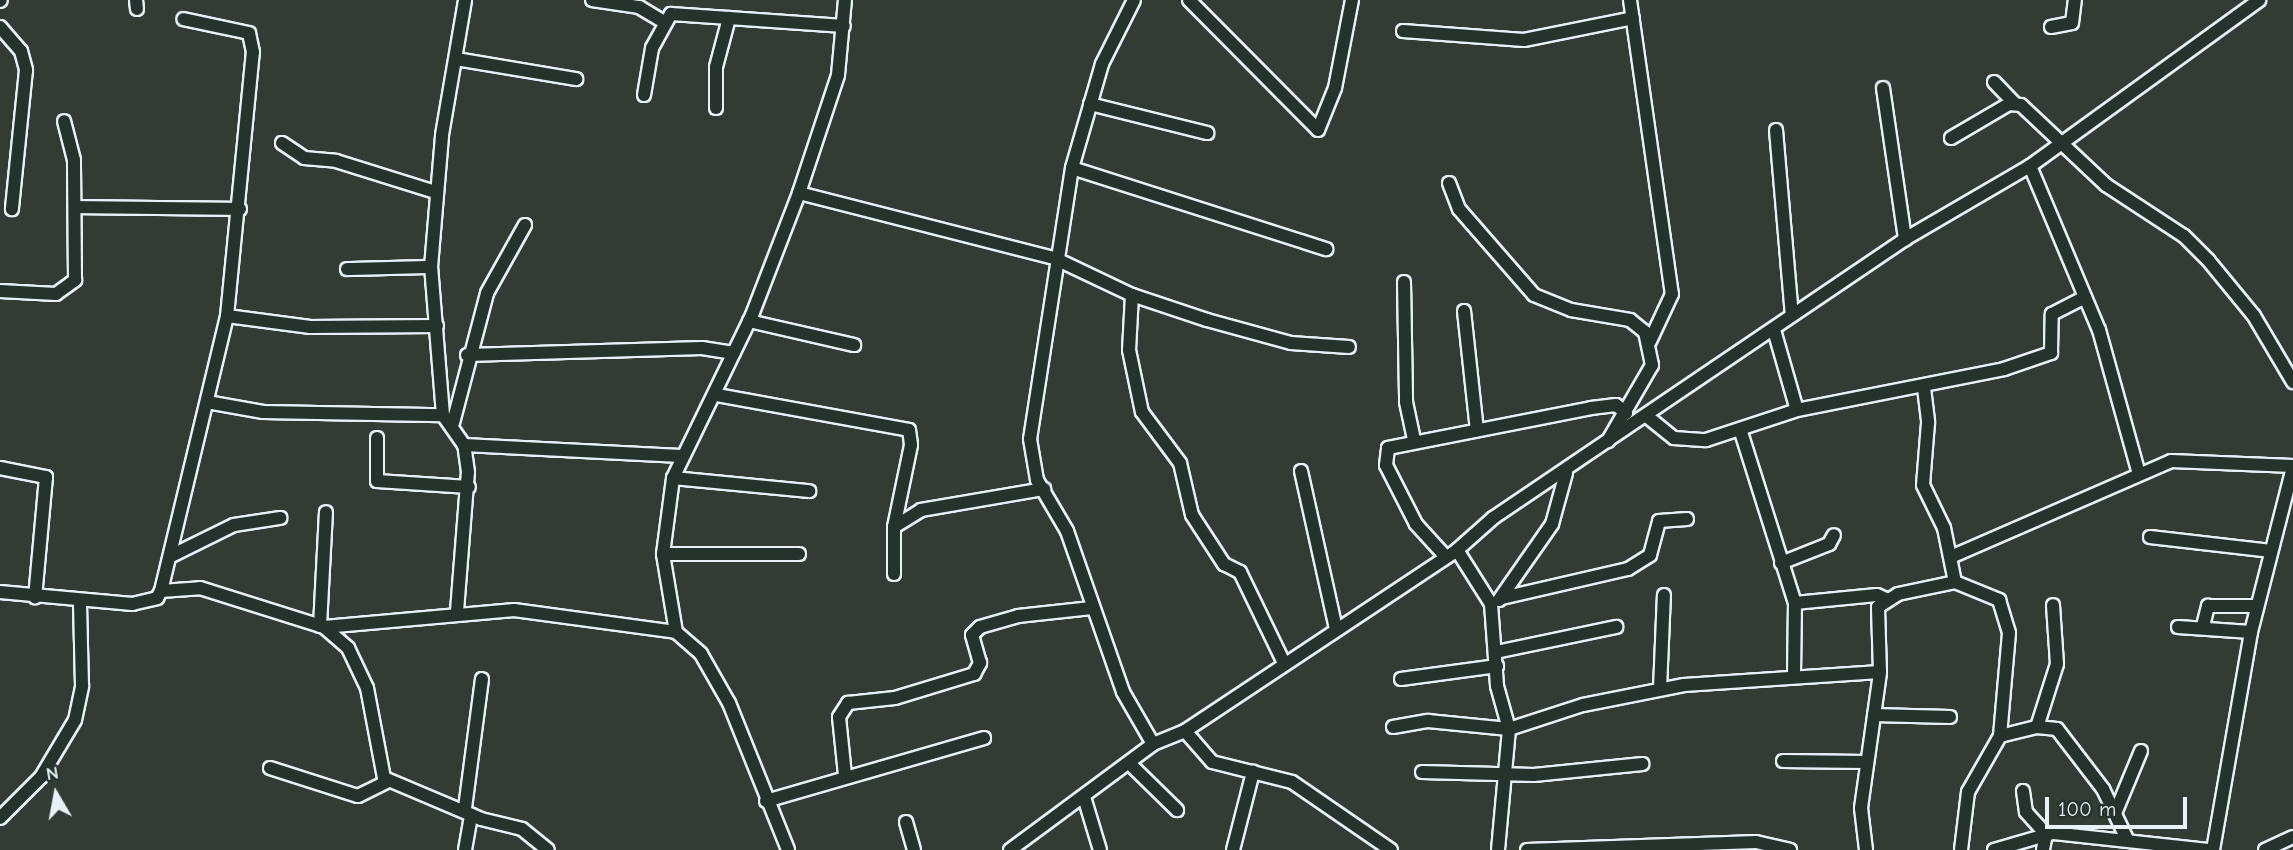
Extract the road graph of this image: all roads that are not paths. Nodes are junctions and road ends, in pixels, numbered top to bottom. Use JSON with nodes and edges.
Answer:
{"nodes":[{"id":1,"x":465,"y":0,"type":"edge"},
{"id":2,"x":592,"y":0,"type":"edge"},
{"id":3,"x":845,"y":0,"type":"edge"},
{"id":4,"x":1134,"y":0,"type":"edge"},
{"id":5,"x":1189,"y":0,"type":"edge"},
{"id":6,"x":1352,"y":0,"type":"edge"},
{"id":7,"x":1630,"y":0,"type":"edge"},
{"id":8,"x":2075,"y":0,"type":"edge"},
{"id":9,"x":2259,"y":0,"type":"edge"},
{"id":10,"x":729,"y":18,"type":"junction"},
{"id":11,"x":1633,"y":18,"type":"junction"},
{"id":12,"x":183,"y":19,"type":"dead end"},
{"id":13,"x":664,"y":22,"type":"junction"},
{"id":14,"x":844,"y":26,"type":"junction"},
{"id":15,"x":0,"y":27,"type":"edge"},
{"id":16,"x":2051,"y":27,"type":"dead end"},
{"id":17,"x":1404,"y":31,"type":"dead end"},
{"id":18,"x":456,"y":59,"type":"junction"},
{"id":19,"x":576,"y":79,"type":"dead end"},
{"id":20,"x":1994,"y":82,"type":"dead end"},
{"id":21,"x":1883,"y":88,"type":"dead end"},
{"id":22,"x":644,"y":95,"type":"dead end"},
{"id":23,"x":2014,"y":103,"type":"junction"},
{"id":24,"x":1090,"y":104,"type":"junction"},
{"id":25,"x":716,"y":108,"type":"dead end"},
{"id":26,"x":64,"y":121,"type":"dead end"},
{"id":27,"x":1776,"y":130,"type":"dead end"},
{"id":28,"x":1207,"y":133,"type":"dead end"},
{"id":29,"x":1951,"y":138,"type":"dead end"},
{"id":30,"x":2061,"y":142,"type":"junction"},
{"id":31,"x":282,"y":143,"type":"dead end"},
{"id":32,"x":2030,"y":166,"type":"junction"},
{"id":33,"x":1072,"y":167,"type":"junction"},
{"id":34,"x":1449,"y":183,"type":"dead end"},
{"id":35,"x":435,"y":192,"type":"junction"},
{"id":36,"x":799,"y":193,"type":"junction"},
{"id":37,"x":76,"y":207,"type":"junction"},
{"id":38,"x":12,"y":209,"type":"dead end"},
{"id":39,"x":240,"y":209,"type":"junction"},
{"id":40,"x":525,"y":225,"type":"dead end"},
{"id":41,"x":1905,"y":239,"type":"junction"},
{"id":42,"x":1326,"y":248,"type":"dead end"},
{"id":43,"x":1054,"y":258,"type":"junction"},
{"id":44,"x":431,"y":267,"type":"junction"},
{"id":45,"x":347,"y":269,"type":"dead end"},
{"id":46,"x":1404,"y":282,"type":"dead end"},
{"id":47,"x":0,"y":291,"type":"edge"},
{"id":48,"x":1132,"y":295,"type":"junction"},
{"id":49,"x":2085,"y":297,"type":"junction"},
{"id":50,"x":1464,"y":312,"type":"dead end"},
{"id":51,"x":1793,"y":315,"type":"junction"},
{"id":52,"x":227,"y":316,"type":"junction"},
{"id":53,"x":749,"y":321,"type":"junction"},
{"id":54,"x":437,"y":326,"type":"junction"},
{"id":55,"x":1774,"y":330,"type":"junction"},
{"id":56,"x":1650,"y":341,"type":"junction"},
{"id":57,"x":855,"y":345,"type":"dead end"},
{"id":58,"x":1349,"y":347,"type":"dead end"},
{"id":59,"x":734,"y":353,"type":"junction"},
{"id":60,"x":467,"y":355,"type":"junction"},
{"id":61,"x":2293,"y":382,"type":"edge"},
{"id":62,"x":1924,"y":388,"type":"junction"},
{"id":63,"x":717,"y":395,"type":"junction"},
{"id":64,"x":207,"y":402,"type":"junction"},
{"id":65,"x":1797,"y":410,"type":"junction"},
{"id":66,"x":1626,"y":413,"type":"junction"},
{"id":67,"x":1649,"y":418,"type":"junction"},
{"id":68,"x":448,"y":419,"type":"junction"},
{"id":69,"x":1477,"y":430,"type":"junction"},
{"id":70,"x":1741,"y":432,"type":"junction"},
{"id":71,"x":377,"y":438,"type":"dead end"},
{"id":72,"x":1414,"y":441,"type":"junction"},
{"id":73,"x":464,"y":444,"type":"junction"},
{"id":74,"x":1604,"y":447,"type":"junction"},
{"id":75,"x":681,"y":456,"type":"junction"},
{"id":76,"x":2293,"y":467,"type":"edge"},
{"id":77,"x":0,"y":468,"type":"edge"},
{"id":78,"x":1301,"y":471,"type":"dead end"},
{"id":79,"x":2137,"y":471,"type":"junction"},
{"id":80,"x":1566,"y":473,"type":"junction"},
{"id":81,"x":673,"y":478,"type":"junction"},
{"id":82,"x":469,"y":487,"type":"junction"},
{"id":83,"x":1044,"y":489,"type":"junction"},
{"id":84,"x":809,"y":491,"type":"dead end"},
{"id":85,"x":327,"y":512,"type":"dead end"},
{"id":86,"x":280,"y":518,"type":"dead end"},
{"id":87,"x":1687,"y":519,"type":"dead end"},
{"id":88,"x":894,"y":527,"type":"junction"},
{"id":89,"x":1834,"y":535,"type":"dead end"},
{"id":90,"x":2150,"y":537,"type":"dead end"},
{"id":91,"x":2271,"y":551,"type":"junction"},
{"id":92,"x":1452,"y":553,"type":"junction"},
{"id":93,"x":663,"y":554,"type":"junction"},
{"id":94,"x":799,"y":554,"type":"dead end"},
{"id":95,"x":173,"y":555,"type":"junction"},
{"id":96,"x":1953,"y":556,"type":"junction"},
{"id":97,"x":1781,"y":563,"type":"junction"},
{"id":98,"x":894,"y":574,"type":"dead end"},
{"id":99,"x":1955,"y":582,"type":"junction"},
{"id":100,"x":161,"y":591,"type":"junction"},
{"id":101,"x":0,"y":592,"type":"edge"},
{"id":102,"x":1664,"y":595,"type":"dead end"},
{"id":103,"x":36,"y":597,"type":"junction"},
{"id":104,"x":1888,"y":600,"type":"junction"},
{"id":105,"x":1497,"y":601,"type":"junction"},
{"id":106,"x":80,"y":602,"type":"junction"},
{"id":107,"x":1795,"y":603,"type":"junction"},
{"id":108,"x":2053,"y":605,"type":"dead end"},
{"id":109,"x":670,"y":606,"type":"junction"},
{"id":110,"x":2257,"y":606,"type":"junction"},
{"id":111,"x":1092,"y":608,"type":"junction"},
{"id":112,"x":457,"y":611,"type":"junction"},
{"id":113,"x":322,"y":626,"type":"junction"},
{"id":114,"x":2203,"y":626,"type":"junction"},
{"id":115,"x":1616,"y":627,"type":"dead end"},
{"id":116,"x":2178,"y":627,"type":"dead end"},
{"id":117,"x":652,"y":629,"type":"junction"},
{"id":118,"x":1336,"y":629,"type":"junction"},
{"id":119,"x":676,"y":632,"type":"junction"},
{"id":120,"x":2252,"y":632,"type":"junction"},
{"id":121,"x":1496,"y":652,"type":"junction"},
{"id":122,"x":1283,"y":661,"type":"junction"},
{"id":123,"x":1497,"y":666,"type":"junction"},
{"id":124,"x":1880,"y":672,"type":"junction"},
{"id":125,"x":1794,"y":675,"type":"junction"},
{"id":126,"x":482,"y":679,"type":"dead end"},
{"id":127,"x":1402,"y":679,"type":"dead end"},
{"id":128,"x":1660,"y":689,"type":"junction"},
{"id":129,"x":1874,"y":715,"type":"junction"},
{"id":130,"x":1950,"y":717,"type":"dead end"},
{"id":131,"x":1393,"y":727,"type":"dead end"},
{"id":132,"x":2037,"y":727,"type":"junction"},
{"id":133,"x":1509,"y":729,"type":"junction"},
{"id":134,"x":1185,"y":731,"type":"junction"},
{"id":135,"x":2000,"y":736,"type":"junction"},
{"id":136,"x":984,"y":738,"type":"dead end"},
{"id":137,"x":1153,"y":744,"type":"junction"},
{"id":138,"x":2141,"y":751,"type":"dead end"},
{"id":139,"x":1783,"y":761,"type":"dead end"},
{"id":140,"x":1866,"y":762,"type":"junction"},
{"id":141,"x":1130,"y":764,"type":"junction"},
{"id":142,"x":1642,"y":764,"type":"dead end"},
{"id":143,"x":270,"y":768,"type":"dead end"},
{"id":144,"x":1253,"y":772,"type":"junction"},
{"id":145,"x":1422,"y":772,"type":"dead end"},
{"id":146,"x":845,"y":775,"type":"junction"},
{"id":147,"x":1506,"y":775,"type":"junction"},
{"id":148,"x":387,"y":782,"type":"junction"},
{"id":149,"x":2023,"y":790,"type":"dead end"},
{"id":150,"x":1084,"y":797,"type":"junction"},
{"id":151,"x":766,"y":801,"type":"junction"},
{"id":152,"x":1177,"y":810,"type":"dead end"},
{"id":153,"x":468,"y":811,"type":"junction"},
{"id":154,"x":2116,"y":811,"type":"junction"},
{"id":155,"x":0,"y":818,"type":"edge"},
{"id":156,"x":906,"y":822,"type":"dead end"},
{"id":157,"x":2046,"y":834,"type":"junction"},
{"id":158,"x":2293,"y":837,"type":"edge"},
{"id":159,"x":2127,"y":839,"type":"junction"},
{"id":160,"x":465,"y":850,"type":"edge"},
{"id":161,"x":548,"y":850,"type":"edge"},
{"id":162,"x":788,"y":850,"type":"edge"},
{"id":163,"x":914,"y":850,"type":"edge"},
{"id":164,"x":1010,"y":850,"type":"edge"},
{"id":165,"x":1100,"y":850,"type":"edge"},
{"id":166,"x":1233,"y":850,"type":"edge"},
{"id":167,"x":1391,"y":850,"type":"edge"},
{"id":168,"x":1498,"y":850,"type":"edge"},
{"id":169,"x":1527,"y":850,"type":"edge"},
{"id":170,"x":1790,"y":850,"type":"edge"},
{"id":171,"x":1866,"y":850,"type":"edge"},
{"id":172,"x":1961,"y":850,"type":"edge"},
{"id":173,"x":1994,"y":850,"type":"edge"},
{"id":174,"x":2043,"y":850,"type":"edge"},
{"id":175,"x":2211,"y":850,"type":"edge"},
{"id":176,"x":2265,"y":850,"type":"edge"}],
"edges":[{"from":1,"to":18,"type":"street"},
{"from":2,"to":13,"type":"street"},
{"from":3,"to":14,"type":"street"},
{"from":4,"to":24,"type":"street"},
{"from":5,"to":6,"type":"street"},
{"from":7,"to":11,"type":"street"},
{"from":8,"to":16,"type":"street"},
{"from":9,"to":30,"type":"street"},
{"from":10,"to":13,"type":"street"},
{"from":10,"to":14,"type":"street"},
{"from":10,"to":25,"type":"street"},
{"from":11,"to":17,"type":"street"},
{"from":11,"to":56,"type":"street"},
{"from":12,"to":39,"type":"street"},
{"from":13,"to":22,"type":"street"},
{"from":14,"to":36,"type":"street"},
{"from":15,"to":38,"type":"street"},
{"from":18,"to":19,"type":"street"},
{"from":18,"to":35,"type":"street"},
{"from":20,"to":23,"type":"street"},
{"from":21,"to":41,"type":"street"},
{"from":23,"to":29,"type":"street"},
{"from":23,"to":30,"type":"street"},
{"from":24,"to":28,"type":"street"},
{"from":24,"to":33,"type":"street"},
{"from":26,"to":37,"type":"street"},
{"from":27,"to":51,"type":"street"},
{"from":30,"to":32,"type":"street"},
{"from":30,"to":61,"type":"street"},
{"from":31,"to":35,"type":"street"},
{"from":32,"to":41,"type":"street"},
{"from":32,"to":49,"type":"street"},
{"from":33,"to":42,"type":"street"},
{"from":33,"to":43,"type":"street"},
{"from":34,"to":56,"type":"street"},
{"from":35,"to":44,"type":"street"},
{"from":36,"to":43,"type":"street"},
{"from":36,"to":53,"type":"street"},
{"from":37,"to":39,"type":"street"},
{"from":37,"to":47,"type":"street"},
{"from":39,"to":52,"type":"street"},
{"from":40,"to":60,"type":"street"},
{"from":41,"to":51,"type":"street"},
{"from":43,"to":48,"type":"street"},
{"from":43,"to":83,"type":"street"},
{"from":44,"to":45,"type":"street"},
{"from":44,"to":54,"type":"street"},
{"from":46,"to":72,"type":"street"},
{"from":48,"to":58,"type":"street"},
{"from":48,"to":122,"type":"street"},
{"from":49,"to":62,"type":"street"},
{"from":49,"to":79,"type":"street"},
{"from":50,"to":69,"type":"street"},
{"from":51,"to":55,"type":"street"},
{"from":52,"to":54,"type":"street"},
{"from":52,"to":64,"type":"street"},
{"from":53,"to":57,"type":"street"},
{"from":53,"to":59,"type":"street"},
{"from":54,"to":68,"type":"street"},
{"from":55,"to":65,"type":"street"},
{"from":55,"to":67,"type":"street"},
{"from":56,"to":66,"type":"street"},
{"from":59,"to":60,"type":"street"},
{"from":59,"to":63,"type":"street"},
{"from":60,"to":68,"type":"street"},
{"from":62,"to":65,"type":"street"},
{"from":62,"to":96,"type":"street"},
{"from":63,"to":75,"type":"street"},
{"from":63,"to":88,"type":"street"},
{"from":64,"to":68,"type":"street"},
{"from":64,"to":95,"type":"street"},
{"from":65,"to":70,"type":"street"},
{"from":66,"to":69,"type":"street"},
{"from":66,"to":74,"type":"street"},
{"from":67,"to":70,"type":"street"},
{"from":67,"to":74,"type":"street"},
{"from":68,"to":73,"type":"street"},
{"from":69,"to":72,"type":"street"},
{"from":70,"to":97,"type":"street"},
{"from":71,"to":82,"type":"street"},
{"from":72,"to":92,"type":"street"},
{"from":73,"to":75,"type":"street"},
{"from":73,"to":82,"type":"street"},
{"from":74,"to":80,"type":"street"},
{"from":75,"to":81,"type":"street"},
{"from":76,"to":79,"type":"street"},
{"from":76,"to":91,"type":"street"},
{"from":77,"to":103,"type":"street"},
{"from":78,"to":118,"type":"street"},
{"from":79,"to":96,"type":"street"},
{"from":80,"to":92,"type":"street"},
{"from":80,"to":105,"type":"street"},
{"from":81,"to":84,"type":"street"},
{"from":81,"to":93,"type":"street"},
{"from":82,"to":112,"type":"street"},
{"from":83,"to":88,"type":"street"},
{"from":83,"to":111,"type":"street"},
{"from":85,"to":113,"type":"street"},
{"from":86,"to":95,"type":"street"},
{"from":87,"to":105,"type":"street"},
{"from":88,"to":98,"type":"street"},
{"from":89,"to":97,"type":"street"},
{"from":90,"to":91,"type":"street"},
{"from":91,"to":110,"type":"street"},
{"from":92,"to":105,"type":"street"},
{"from":92,"to":118,"type":"street"},
{"from":93,"to":94,"type":"street"},
{"from":93,"to":109,"type":"street"},
{"from":95,"to":100,"type":"street"},
{"from":96,"to":99,"type":"street"},
{"from":97,"to":107,"type":"street"},
{"from":99,"to":104,"type":"street"},
{"from":99,"to":135,"type":"street"},
{"from":100,"to":106,"type":"street"},
{"from":100,"to":113,"type":"street"},
{"from":101,"to":103,"type":"street"},
{"from":102,"to":128,"type":"street"},
{"from":103,"to":106,"type":"street"},
{"from":104,"to":107,"type":"street"},
{"from":104,"to":124,"type":"street"},
{"from":105,"to":121,"type":"street"},
{"from":106,"to":155,"type":"street"},
{"from":107,"to":125,"type":"street"},
{"from":108,"to":132,"type":"street"},
{"from":109,"to":117,"type":"street"},
{"from":109,"to":119,"type":"street"},
{"from":110,"to":114,"type":"street"},
{"from":110,"to":120,"type":"street"},
{"from":111,"to":137,"type":"street"},
{"from":111,"to":146,"type":"street"},
{"from":112,"to":113,"type":"street"},
{"from":112,"to":117,"type":"street"},
{"from":113,"to":148,"type":"street"},
{"from":114,"to":116,"type":"street"},
{"from":114,"to":120,"type":"street"},
{"from":115,"to":121,"type":"street"},
{"from":117,"to":119,"type":"street"},
{"from":118,"to":122,"type":"street"},
{"from":119,"to":151,"type":"street"},
{"from":120,"to":175,"type":"street"},
{"from":121,"to":123,"type":"street"},
{"from":122,"to":134,"type":"street"},
{"from":123,"to":127,"type":"street"},
{"from":123,"to":133,"type":"street"},
{"from":124,"to":125,"type":"street"},
{"from":124,"to":129,"type":"street"},
{"from":125,"to":128,"type":"street"},
{"from":126,"to":153,"type":"street"},
{"from":128,"to":133,"type":"street"},
{"from":129,"to":130,"type":"street"},
{"from":129,"to":140,"type":"street"},
{"from":131,"to":133,"type":"street"},
{"from":132,"to":135,"type":"street"},
{"from":132,"to":154,"type":"street"},
{"from":133,"to":147,"type":"street"},
{"from":134,"to":137,"type":"street"},
{"from":134,"to":144,"type":"street"},
{"from":135,"to":172,"type":"street"},
{"from":136,"to":146,"type":"street"},
{"from":137,"to":141,"type":"street"},
{"from":138,"to":154,"type":"street"},
{"from":139,"to":140,"type":"street"},
{"from":140,"to":171,"type":"street"},
{"from":141,"to":150,"type":"street"},
{"from":141,"to":152,"type":"street"},
{"from":142,"to":147,"type":"street"},
{"from":143,"to":148,"type":"street"},
{"from":144,"to":166,"type":"street"},
{"from":144,"to":167,"type":"street"},
{"from":145,"to":147,"type":"street"},
{"from":146,"to":151,"type":"street"},
{"from":147,"to":168,"type":"street"},
{"from":148,"to":153,"type":"street"},
{"from":149,"to":157,"type":"street"},
{"from":150,"to":164,"type":"street"},
{"from":150,"to":165,"type":"street"},
{"from":151,"to":162,"type":"street"},
{"from":153,"to":160,"type":"street"},
{"from":153,"to":161,"type":"street"},
{"from":154,"to":159,"type":"street"},
{"from":156,"to":163,"type":"street"},
{"from":157,"to":159,"type":"street"},
{"from":157,"to":173,"type":"street"},
{"from":157,"to":174,"type":"street"},
{"from":158,"to":176,"type":"street"},
{"from":159,"to":175,"type":"street"},
{"from":169,"to":170,"type":"street"}]}
